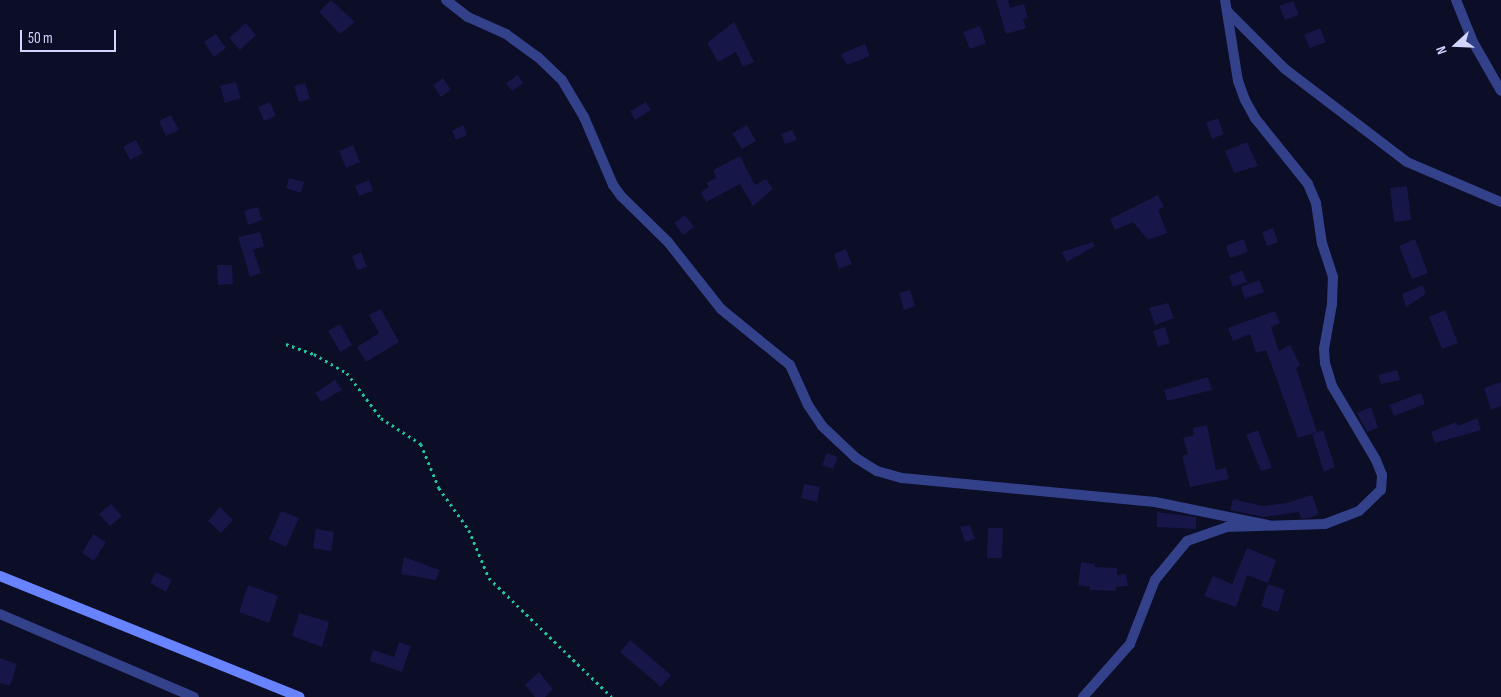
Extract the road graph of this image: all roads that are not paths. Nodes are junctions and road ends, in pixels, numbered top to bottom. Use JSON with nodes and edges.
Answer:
{"nodes":[{"id":1,"x":446,"y":0,"type":"edge"},
{"id":2,"x":1225,"y":0,"type":"edge"},
{"id":3,"x":1456,"y":0,"type":"edge"},
{"id":4,"x":1227,"y":11,"type":"junction"},
{"id":5,"x":1501,"y":91,"type":"edge"},
{"id":6,"x":1501,"y":202,"type":"edge"},
{"id":7,"x":1268,"y":524,"type":"junction"},
{"id":8,"x":0,"y":576,"type":"edge"},
{"id":9,"x":0,"y":614,"type":"edge"},
{"id":10,"x":194,"y":697,"type":"edge"},
{"id":11,"x":300,"y":697,"type":"edge"},
{"id":12,"x":1083,"y":697,"type":"edge"}],
"edges":[{"from":1,"to":7,"type":"street"},
{"from":2,"to":4,"type":"street"},
{"from":3,"to":5,"type":"street"},
{"from":4,"to":6,"type":"street"},
{"from":4,"to":7,"type":"street"},
{"from":7,"to":12,"type":"street"},
{"from":8,"to":11,"type":"main road"},
{"from":9,"to":10,"type":"street"}]}
